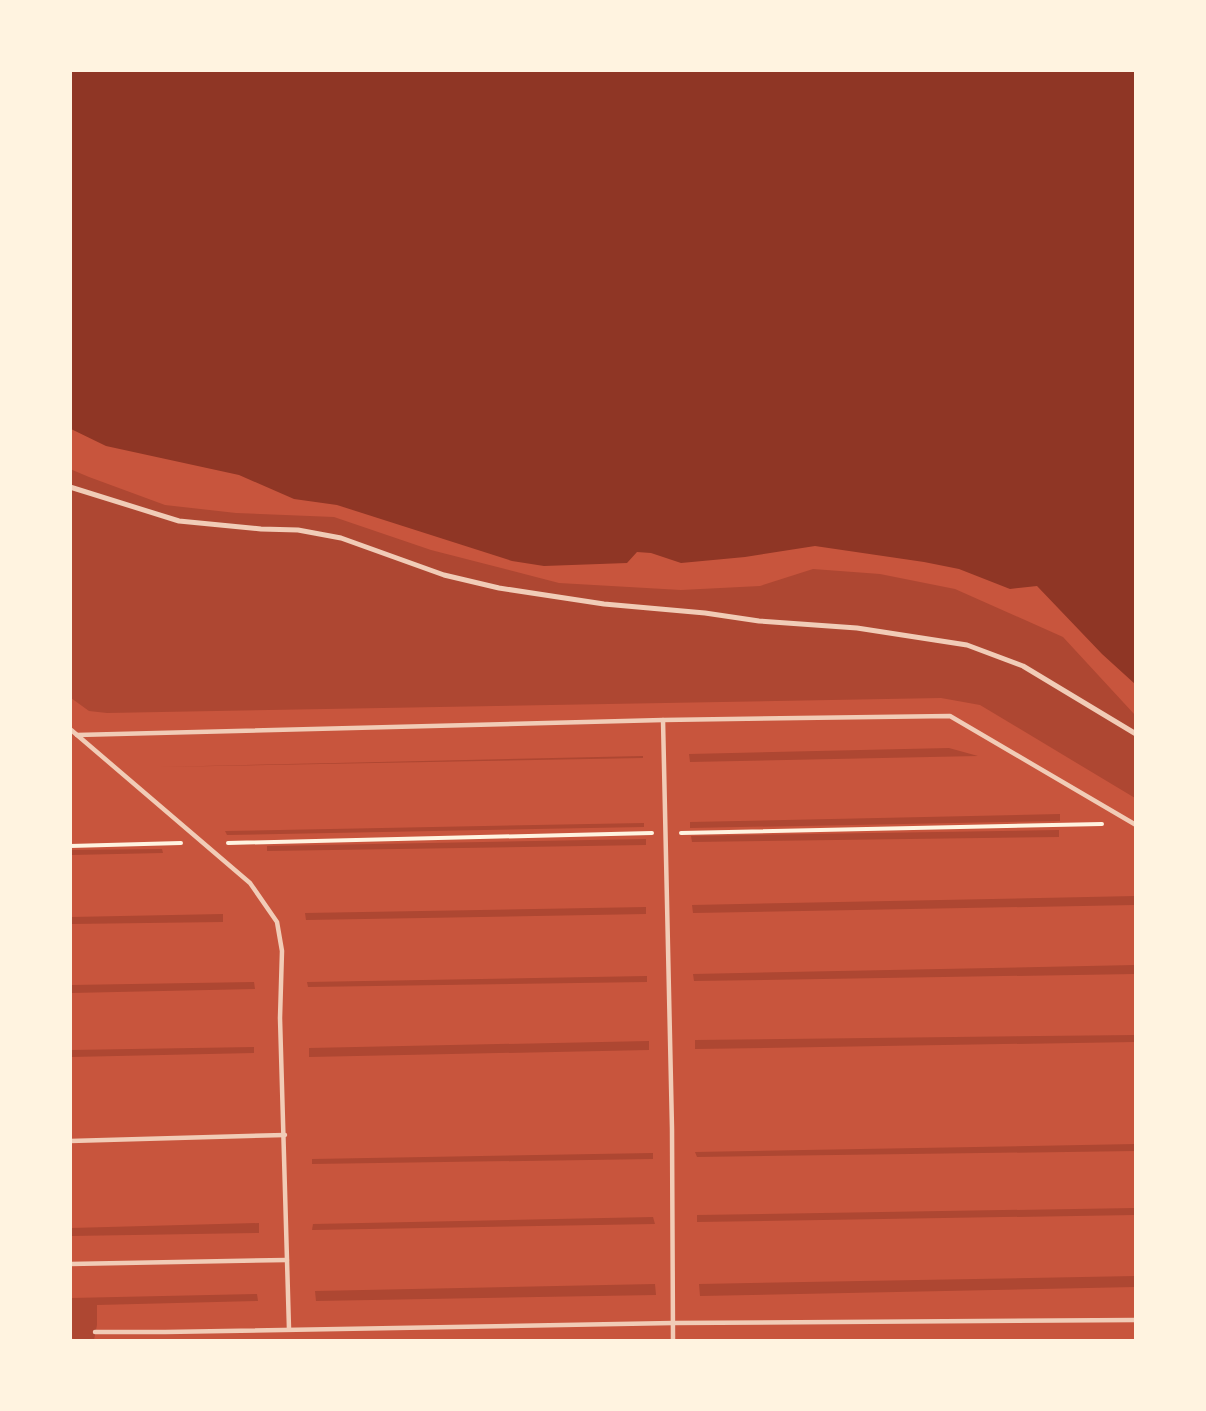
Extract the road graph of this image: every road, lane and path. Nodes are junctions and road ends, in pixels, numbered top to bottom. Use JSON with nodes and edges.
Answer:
{"nodes":[{"id":1,"x":70,"y":487,"type":"edge"},
{"id":2,"x":663,"y":720,"type":"junction"},
{"id":3,"x":70,"y":729,"type":"edge"},
{"id":4,"x":1136,"y":734,"type":"edge"},
{"id":5,"x":77,"y":735,"type":"junction"},
{"id":6,"x":1082,"y":824,"type":"dead end"},
{"id":7,"x":1136,"y":825,"type":"edge"},
{"id":8,"x":665,"y":833,"type":"junction"},
{"id":9,"x":171,"y":836,"type":"dead end"},
{"id":10,"x":180,"y":843,"type":"junction"},
{"id":11,"x":202,"y":843,"type":"junction"},
{"id":12,"x":70,"y":846,"type":"edge"},
{"id":13,"x":231,"y":849,"type":"dead end"},
{"id":14,"x":189,"y":851,"type":"dead end"},
{"id":15,"x":285,"y":1135,"type":"junction"},
{"id":16,"x":70,"y":1141,"type":"edge"},
{"id":17,"x":287,"y":1260,"type":"junction"},
{"id":18,"x":70,"y":1264,"type":"edge"},
{"id":19,"x":1136,"y":1320,"type":"edge"},
{"id":20,"x":673,"y":1323,"type":"junction"},
{"id":21,"x":289,"y":1329,"type":"junction"},
{"id":22,"x":95,"y":1332,"type":"dead end"},
{"id":23,"x":673,"y":1341,"type":"edge"}],
"edges":[{"from":1,"to":4,"type":"street"},
{"from":2,"to":5,"type":"lane"},
{"from":2,"to":7,"type":"lane"},
{"from":2,"to":8,"type":"lane"},
{"from":3,"to":5,"type":"lane"},
{"from":5,"to":11,"type":"lane"},
{"from":6,"to":8,"type":"path"},
{"from":8,"to":13,"type":"path"},
{"from":8,"to":20,"type":"lane"},
{"from":9,"to":10,"type":"path"},
{"from":10,"to":11,"type":"path"},
{"from":10,"to":12,"type":"path"},
{"from":10,"to":14,"type":"path"},
{"from":11,"to":15,"type":"lane"},
{"from":15,"to":16,"type":"lane"},
{"from":15,"to":17,"type":"lane"},
{"from":17,"to":18,"type":"lane"},
{"from":17,"to":21,"type":"lane"},
{"from":19,"to":20,"type":"lane"},
{"from":20,"to":21,"type":"lane"},
{"from":20,"to":23,"type":"lane"},
{"from":21,"to":22,"type":"lane"}]}
